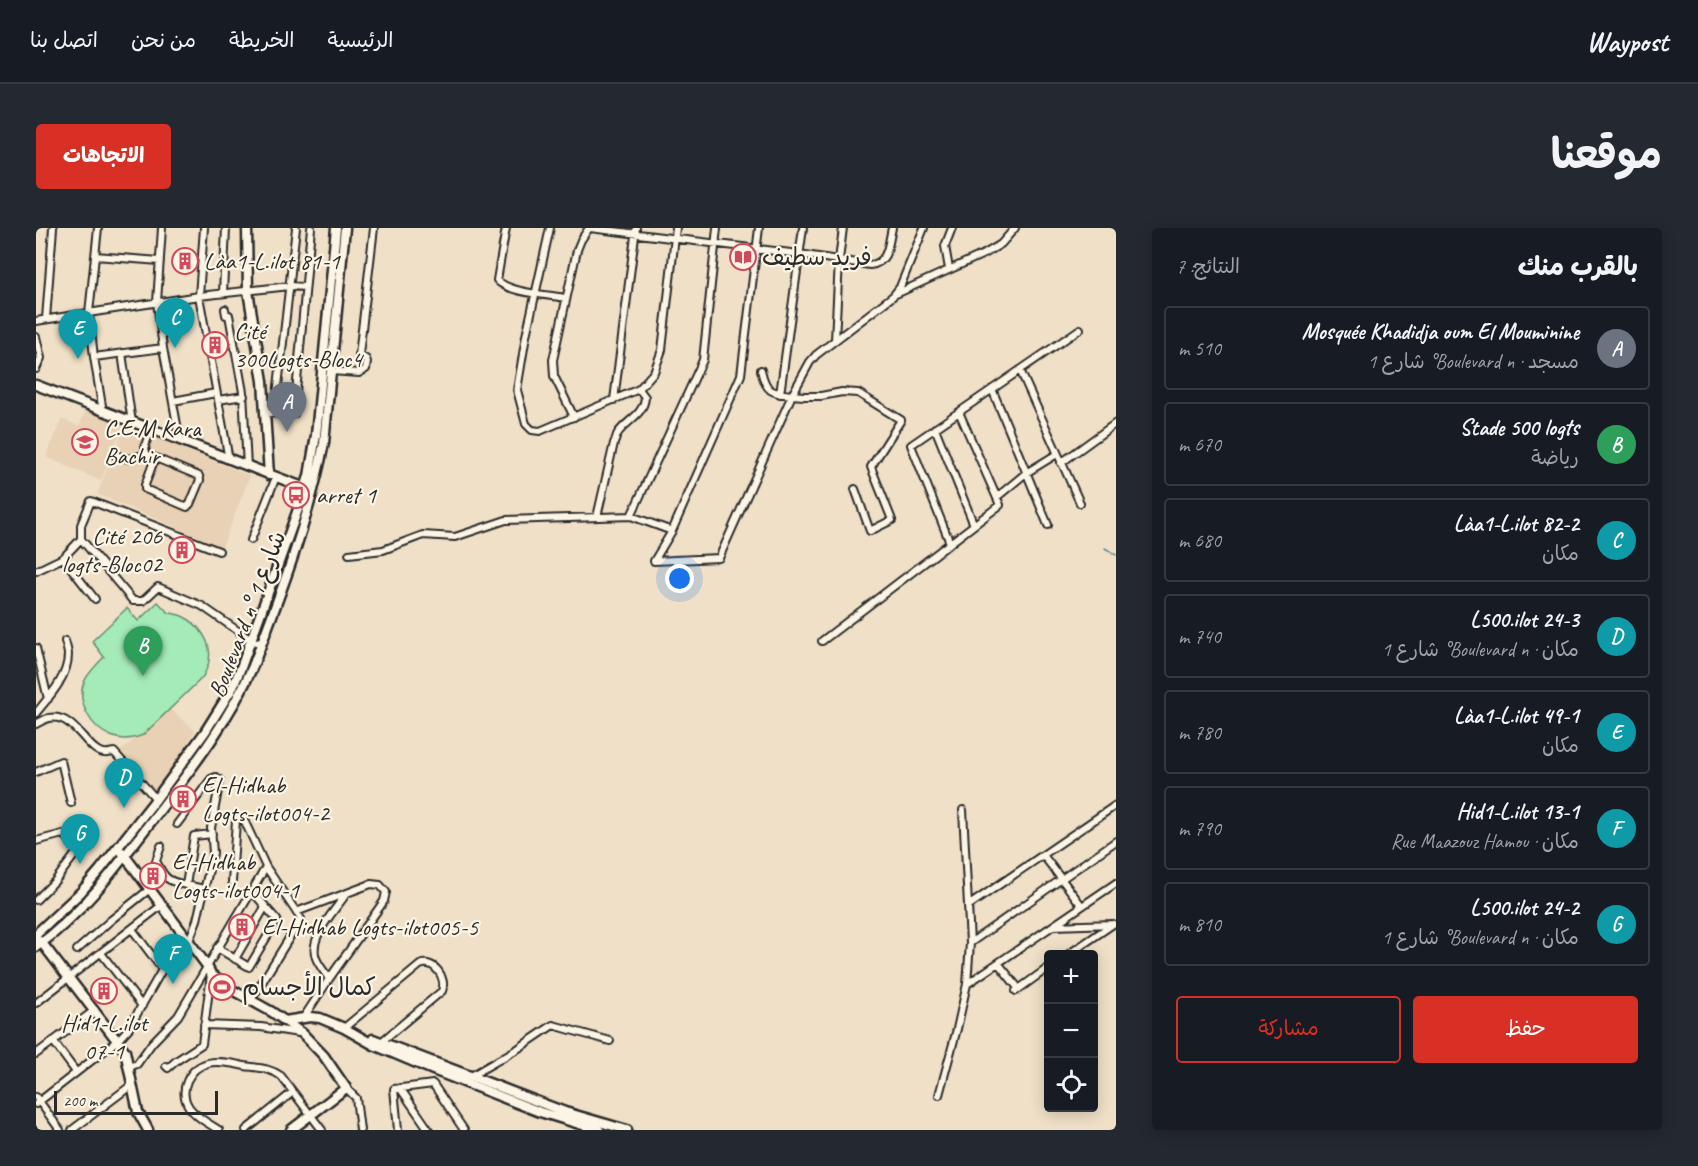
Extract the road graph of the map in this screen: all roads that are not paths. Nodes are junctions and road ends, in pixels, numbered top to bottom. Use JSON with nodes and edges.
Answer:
{"nodes":[{"id":1,"x":53,"y":228,"type":"edge"},
{"id":2,"x":98,"y":228,"type":"edge"},
{"id":3,"x":162,"y":228,"type":"edge"},
{"id":4,"x":204,"y":228,"type":"edge"},
{"id":5,"x":226,"y":228,"type":"edge"},
{"id":6,"x":247,"y":228,"type":"edge"},
{"id":7,"x":296,"y":228,"type":"edge"},
{"id":8,"x":311,"y":228,"type":"edge"},
{"id":9,"x":336,"y":228,"type":"edge"},
{"id":10,"x":345,"y":228,"type":"edge"},
{"id":11,"x":374,"y":228,"type":"edge"},
{"id":12,"x":506,"y":228,"type":"edge"},
{"id":13,"x":550,"y":228,"type":"edge"},
{"id":14,"x":589,"y":228,"type":"edge"},
{"id":15,"x":676,"y":228,"type":"edge"},
{"id":16,"x":717,"y":228,"type":"edge"},
{"id":17,"x":759,"y":228,"type":"edge"},
{"id":18,"x":803,"y":228,"type":"edge"},
{"id":19,"x":843,"y":228,"type":"edge"},
{"id":20,"x":892,"y":228,"type":"edge"},
{"id":21,"x":924,"y":228,"type":"edge"},
{"id":22,"x":952,"y":228,"type":"edge"},
{"id":23,"x":1015,"y":228,"type":"edge"},
{"id":24,"x":635,"y":231,"type":"edge"},
{"id":25,"x":675,"y":238,"type":"junction"},
{"id":26,"x":716,"y":244,"type":"junction"},
{"id":27,"x":756,"y":248,"type":"junction"},
{"id":28,"x":800,"y":254,"type":"junction"},
{"id":29,"x":95,"y":256,"type":"junction"},
{"id":30,"x":839,"y":260,"type":"junction"},
{"id":31,"x":160,"y":261,"type":"junction"},
{"id":32,"x":949,"y":269,"type":"junction"},
{"id":33,"x":290,"y":286,"type":"junction"},
{"id":34,"x":305,"y":287,"type":"junction"},
{"id":35,"x":248,"y":291,"type":"junction"},
{"id":36,"x":536,"y":292,"type":"junction"},
{"id":37,"x":224,"y":293,"type":"junction"},
{"id":38,"x":199,"y":296,"type":"junction"},
{"id":39,"x":893,"y":296,"type":"junction"},
{"id":40,"x":566,"y":298,"type":"junction"},
{"id":41,"x":157,"y":303,"type":"junction"},
{"id":42,"x":225,"y":309,"type":"dead end"},
{"id":43,"x":89,"y":313,"type":"junction"},
{"id":44,"x":46,"y":319,"type":"junction"},
{"id":45,"x":36,"y":321,"type":"edge"},
{"id":46,"x":1080,"y":329,"type":"dead end"},
{"id":47,"x":36,"y":337,"type":"edge"},
{"id":48,"x":835,"y":340,"type":"junction"},
{"id":49,"x":164,"y":348,"type":"junction"},
{"id":50,"x":122,"y":353,"type":"junction"},
{"id":51,"x":94,"y":357,"type":"junction"},
{"id":52,"x":36,"y":369,"type":"edge"},
{"id":53,"x":761,"y":370,"type":"dead end"},
{"id":54,"x":1020,"y":370,"type":"junction"},
{"id":55,"x":332,"y":371,"type":"junction"},
{"id":56,"x":36,"y":385,"type":"edge"},
{"id":57,"x":639,"y":389,"type":"junction"},
{"id":58,"x":992,"y":389,"type":"junction"},
{"id":59,"x":780,"y":394,"type":"junction"},
{"id":60,"x":792,"y":395,"type":"junction"},
{"id":61,"x":244,"y":396,"type":"junction"},
{"id":62,"x":217,"y":397,"type":"junction"},
{"id":63,"x":173,"y":400,"type":"junction"},
{"id":64,"x":614,"y":400,"type":"junction"},
{"id":65,"x":103,"y":411,"type":"junction"},
{"id":66,"x":959,"y":412,"type":"junction"},
{"id":67,"x":271,"y":413,"type":"junction"},
{"id":68,"x":574,"y":417,"type":"junction"},
{"id":69,"x":132,"y":423,"type":"junction"},
{"id":70,"x":1116,"y":423,"type":"edge"},
{"id":71,"x":934,"y":428,"type":"junction"},
{"id":72,"x":151,"y":430,"type":"junction"},
{"id":73,"x":180,"y":441,"type":"junction"},
{"id":74,"x":146,"y":454,"type":"junction"},
{"id":75,"x":1057,"y":454,"type":"junction"},
{"id":76,"x":115,"y":455,"type":"dead end"},
{"id":77,"x":155,"y":458,"type":"junction"},
{"id":78,"x":229,"y":460,"type":"junction"},
{"id":79,"x":1061,"y":463,"type":"junction"},
{"id":80,"x":247,"y":467,"type":"junction"},
{"id":81,"x":1026,"y":473,"type":"junction"},
{"id":82,"x":272,"y":476,"type":"junction"},
{"id":83,"x":855,"y":489,"type":"dead end"},
{"id":84,"x":309,"y":490,"type":"junction"},
{"id":85,"x":997,"y":497,"type":"junction"},
{"id":86,"x":1080,"y":503,"type":"dead end"},
{"id":87,"x":632,"y":516,"type":"junction"},
{"id":88,"x":597,"y":517,"type":"junction"},
{"id":89,"x":974,"y":525,"type":"junction"},
{"id":90,"x":1048,"y":525,"type":"dead end"},
{"id":91,"x":672,"y":531,"type":"junction"},
{"id":92,"x":81,"y":539,"type":"junction"},
{"id":93,"x":251,"y":540,"type":"dead end"},
{"id":94,"x":950,"y":543,"type":"junction"},
{"id":95,"x":219,"y":551,"type":"dead end"},
{"id":96,"x":349,"y":554,"type":"dead end"},
{"id":97,"x":63,"y":558,"type":"junction"},
{"id":98,"x":36,"y":571,"type":"edge"},
{"id":99,"x":95,"y":599,"type":"dead end"},
{"id":100,"x":251,"y":640,"type":"junction"},
{"id":101,"x":65,"y":641,"type":"dead end"},
{"id":102,"x":822,"y":641,"type":"dead end"},
{"id":103,"x":261,"y":644,"type":"junction"},
{"id":104,"x":36,"y":648,"type":"edge"},
{"id":105,"x":48,"y":699,"type":"junction"},
{"id":106,"x":36,"y":713,"type":"edge"},
{"id":107,"x":36,"y":724,"type":"edge"},
{"id":108,"x":36,"y":772,"type":"edge"},
{"id":109,"x":156,"y":799,"type":"junction"},
{"id":110,"x":71,"y":803,"type":"dead end"},
{"id":111,"x":1116,"y":804,"type":"edge"},
{"id":112,"x":963,"y":810,"type":"dead end"},
{"id":113,"x":177,"y":824,"type":"dead end"},
{"id":114,"x":212,"y":834,"type":"junction"},
{"id":115,"x":36,"y":841,"type":"edge"},
{"id":116,"x":1116,"y":841,"type":"edge"},
{"id":117,"x":161,"y":846,"type":"dead end"},
{"id":118,"x":118,"y":848,"type":"junction"},
{"id":119,"x":125,"y":855,"type":"junction"},
{"id":120,"x":1043,"y":855,"type":"junction"},
{"id":121,"x":266,"y":867,"type":"junction"},
{"id":122,"x":1062,"y":879,"type":"junction"},
{"id":123,"x":232,"y":882,"type":"dead end"},
{"id":124,"x":1116,"y":883,"type":"edge"},
{"id":125,"x":186,"y":885,"type":"junction"},
{"id":126,"x":151,"y":888,"type":"junction"},
{"id":127,"x":204,"y":889,"type":"junction"},
{"id":128,"x":252,"y":891,"type":"junction"},
{"id":129,"x":347,"y":894,"type":"junction"},
{"id":130,"x":36,"y":900,"type":"edge"},
{"id":131,"x":162,"y":906,"type":"junction"},
{"id":132,"x":968,"y":906,"type":"junction"},
{"id":133,"x":1082,"y":906,"type":"junction"},
{"id":134,"x":265,"y":907,"type":"junction"},
{"id":135,"x":296,"y":912,"type":"junction"},
{"id":136,"x":1115,"y":923,"type":"edge"},
{"id":137,"x":1053,"y":926,"type":"junction"},
{"id":138,"x":132,"y":929,"type":"junction"},
{"id":139,"x":36,"y":934,"type":"edge"},
{"id":140,"x":186,"y":937,"type":"junction"},
{"id":141,"x":38,"y":943,"type":"edge"},
{"id":142,"x":970,"y":944,"type":"junction"},
{"id":143,"x":217,"y":948,"type":"junction"},
{"id":144,"x":77,"y":950,"type":"dead end"},
{"id":145,"x":1075,"y":950,"type":"edge"},
{"id":146,"x":101,"y":953,"type":"junction"},
{"id":147,"x":236,"y":959,"type":"junction"},
{"id":148,"x":998,"y":963,"type":"junction"},
{"id":149,"x":162,"y":969,"type":"junction"},
{"id":150,"x":209,"y":970,"type":"junction"},
{"id":151,"x":1044,"y":971,"type":"edge"},
{"id":152,"x":69,"y":978,"type":"junction"},
{"id":153,"x":329,"y":979,"type":"junction"},
{"id":154,"x":967,"y":984,"type":"junction"},
{"id":155,"x":251,"y":1000,"type":"junction"},
{"id":156,"x":36,"y":1003,"type":"edge"},
{"id":157,"x":142,"y":1006,"type":"junction"},
{"id":158,"x":95,"y":1010,"type":"junction"},
{"id":159,"x":304,"y":1017,"type":"junction"},
{"id":160,"x":285,"y":1022,"type":"junction"},
{"id":161,"x":204,"y":1025,"type":"junction"},
{"id":162,"x":344,"y":1028,"type":"junction"},
{"id":163,"x":302,"y":1033,"type":"junction"},
{"id":164,"x":361,"y":1037,"type":"junction"},
{"id":165,"x":118,"y":1040,"type":"junction"},
{"id":166,"x":53,"y":1041,"type":"junction"},
{"id":167,"x":610,"y":1041,"type":"dead end"},
{"id":168,"x":381,"y":1042,"type":"junction"},
{"id":169,"x":36,"y":1054,"type":"edge"},
{"id":170,"x":166,"y":1066,"type":"dead end"},
{"id":171,"x":434,"y":1066,"type":"junction"},
{"id":172,"x":129,"y":1067,"type":"junction"},
{"id":173,"x":76,"y":1072,"type":"junction"},
{"id":174,"x":471,"y":1077,"type":"junction"},
{"id":175,"x":133,"y":1084,"type":"junction"},
{"id":176,"x":433,"y":1084,"type":"junction"},
{"id":177,"x":346,"y":1088,"type":"junction"},
{"id":178,"x":400,"y":1088,"type":"junction"},
{"id":179,"x":293,"y":1092,"type":"junction"},
{"id":180,"x":939,"y":1095,"type":"dead end"},
{"id":181,"x":516,"y":1098,"type":"junction"},
{"id":182,"x":37,"y":1101,"type":"edge"},
{"id":183,"x":310,"y":1115,"type":"junction"},
{"id":184,"x":613,"y":1128,"type":"edge"},
{"id":185,"x":60,"y":1130,"type":"edge"},
{"id":186,"x":72,"y":1130,"type":"edge"},
{"id":187,"x":148,"y":1130,"type":"edge"},
{"id":188,"x":219,"y":1130,"type":"edge"},
{"id":189,"x":246,"y":1130,"type":"edge"},
{"id":190,"x":291,"y":1130,"type":"edge"},
{"id":191,"x":322,"y":1130,"type":"edge"},
{"id":192,"x":360,"y":1130,"type":"edge"},
{"id":193,"x":398,"y":1130,"type":"edge"},
{"id":194,"x":429,"y":1130,"type":"edge"},
{"id":195,"x":465,"y":1130,"type":"edge"},
{"id":196,"x":599,"y":1130,"type":"edge"},
{"id":197,"x":627,"y":1130,"type":"edge"}],
"edges":[{"from":1,"to":44,"type":"street"},
{"from":2,"to":29,"type":"street"},
{"from":3,"to":31,"type":"street"},
{"from":4,"to":38,"type":"street"},
{"from":5,"to":37,"type":"street"},
{"from":6,"to":35,"type":"street"},
{"from":7,"to":33,"type":"street"},
{"from":8,"to":34,"type":"street"},
{"from":9,"to":84,"type":"street","name":"Boulevard n° شارع 1"},
{"from":10,"to":55,"type":"street","name":"Boulevard n° شارع 1"},
{"from":11,"to":55,"type":"street"},
{"from":12,"to":36,"type":"street"},
{"from":13,"to":36,"type":"street"},
{"from":14,"to":24,"type":"street"},
{"from":14,"to":40,"type":"street"},
{"from":15,"to":25,"type":"street"},
{"from":16,"to":26,"type":"street"},
{"from":17,"to":27,"type":"street"},
{"from":18,"to":28,"type":"street"},
{"from":19,"to":30,"type":"street"},
{"from":20,"to":30,"type":"street"},
{"from":21,"to":39,"type":"street"},
{"from":22,"to":32,"type":"street"},
{"from":23,"to":32,"type":"street"},
{"from":24,"to":25,"type":"street"},
{"from":24,"to":64,"type":"street"},
{"from":25,"to":26,"type":"street"},
{"from":25,"to":57,"type":"street"},
{"from":26,"to":27,"type":"street"},
{"from":26,"to":87,"type":"street"},
{"from":27,"to":28,"type":"street"},
{"from":27,"to":91,"type":"street"},
{"from":28,"to":30,"type":"street"},
{"from":28,"to":59,"type":"street"},
{"from":29,"to":31,"type":"street"},
{"from":29,"to":43,"type":"street"},
{"from":30,"to":48,"type":"street"},
{"from":31,"to":41,"type":"street"},
{"from":32,"to":39,"type":"street"},
{"from":33,"to":34,"type":"street"},
{"from":33,"to":35,"type":"street"},
{"from":33,"to":67,"type":"street"},
{"from":34,"to":67,"type":"street"},
{"from":35,"to":37,"type":"street"},
{"from":35,"to":67,"type":"street"},
{"from":36,"to":40,"type":"street"},
{"from":36,"to":68,"type":"street"},
{"from":37,"to":38,"type":"street"},
{"from":38,"to":41,"type":"street"},
{"from":38,"to":62,"type":"street"},
{"from":39,"to":48,"type":"street"},
{"from":40,"to":68,"type":"street"},
{"from":41,"to":43,"type":"street"},
{"from":41,"to":49,"type":"street"},
{"from":42,"to":61,"type":"street"},
{"from":43,"to":44,"type":"street"},
{"from":43,"to":51,"type":"street"},
{"from":44,"to":45,"type":"street"},
{"from":46,"to":54,"type":"street"},
{"from":47,"to":52,"type":"street"},
{"from":48,"to":60,"type":"street"},
{"from":49,"to":50,"type":"street"},
{"from":49,"to":63,"type":"street"},
{"from":50,"to":51,"type":"street"},
{"from":50,"to":69,"type":"street"},
{"from":51,"to":65,"type":"street"},
{"from":53,"to":59,"type":"street"},
{"from":54,"to":58,"type":"street"},
{"from":54,"to":75,"type":"street"},
{"from":55,"to":84,"type":"street","name":"Boulevard n° شارع 1"},
{"from":56,"to":65,"type":"street"},
{"from":57,"to":64,"type":"street"},
{"from":57,"to":88,"type":"street"},
{"from":58,"to":66,"type":"street"},
{"from":58,"to":81,"type":"street"},
{"from":59,"to":60,"type":"street"},
{"from":60,"to":83,"type":"street"},
{"from":60,"to":91,"type":"street"},
{"from":61,"to":62,"type":"street"},
{"from":61,"to":80,"type":"street"},
{"from":62,"to":63,"type":"street"},
{"from":62,"to":78,"type":"street"},
{"from":63,"to":73,"type":"street"},
{"from":64,"to":68,"type":"street"},
{"from":65,"to":69,"type":"street"},
{"from":66,"to":71,"type":"street"},
{"from":66,"to":85,"type":"street"},
{"from":67,"to":82,"type":"street"},
{"from":69,"to":72,"type":"street"},
{"from":70,"to":79,"type":"street"},
{"from":71,"to":89,"type":"street"},
{"from":71,"to":94,"type":"street"},
{"from":72,"to":73,"type":"street"},
{"from":72,"to":74,"type":"street"},
{"from":73,"to":78,"type":"street"},
{"from":74,"to":76,"type":"street"},
{"from":74,"to":77,"type":"street"},
{"from":75,"to":79,"type":"street"},
{"from":75,"to":81,"type":"street"},
{"from":77,"to":77,"type":"street"},
{"from":78,"to":80,"type":"street"},
{"from":79,"to":86,"type":"street"},
{"from":80,"to":82,"type":"street"},
{"from":81,"to":85,"type":"street"},
{"from":81,"to":90,"type":"street"},
{"from":82,"to":84,"type":"street"},
{"from":82,"to":93,"type":"street"},
{"from":84,"to":100,"type":"street","name":"Boulevard n° شارع 1"},
{"from":84,"to":103,"type":"street","name":"Boulevard n° شارع 1"},
{"from":85,"to":89,"type":"street"},
{"from":87,"to":88,"type":"street"},
{"from":87,"to":91,"type":"street"},
{"from":88,"to":96,"type":"street"},
{"from":89,"to":94,"type":"street"},
{"from":92,"to":95,"type":"street"},
{"from":92,"to":97,"type":"street"},
{"from":92,"to":100,"type":"street"},
{"from":94,"to":102,"type":"street"},
{"from":97,"to":98,"type":"street"},
{"from":97,"to":99,"type":"street"},
{"from":100,"to":103,"type":"street"},
{"from":100,"to":109,"type":"street","name":"Boulevard n° شارع 1"},
{"from":101,"to":105,"type":"street"},
{"from":103,"to":119,"type":"street","name":"Boulevard n° شارع 1"},
{"from":104,"to":105,"type":"street"},
{"from":105,"to":106,"type":"street"},
{"from":107,"to":109,"type":"street"},
{"from":108,"to":110,"type":"street"},
{"from":109,"to":118,"type":"street","name":"Boulevard n° شارع 1"},
{"from":111,"to":120,"type":"street"},
{"from":112,"to":132,"type":"street"},
{"from":113,"to":114,"type":"street"},
{"from":114,"to":125,"type":"street"},
{"from":114,"to":127,"type":"street"},
{"from":115,"to":130,"type":"street"},
{"from":116,"to":122,"type":"street"},
{"from":117,"to":125,"type":"street"},
{"from":118,"to":119,"type":"street"},
{"from":118,"to":139,"type":"street","name":"Boulevard n° شارع 1"},
{"from":119,"to":126,"type":"street"},
{"from":119,"to":141,"type":"street","name":"Boulevard n° شارع 1"},
{"from":120,"to":122,"type":"street"},
{"from":120,"to":132,"type":"street"},
{"from":121,"to":123,"type":"street"},
{"from":121,"to":128,"type":"street"},
{"from":121,"to":135,"type":"street"},
{"from":122,"to":133,"type":"street"},
{"from":122,"to":142,"type":"street"},
{"from":124,"to":133,"type":"street"},
{"from":125,"to":127,"type":"street"},
{"from":126,"to":131,"type":"street"},
{"from":126,"to":144,"type":"street"},
{"from":127,"to":140,"type":"street"},
{"from":128,"to":134,"type":"street"},
{"from":128,"to":143,"type":"street"},
{"from":129,"to":135,"type":"street"},
{"from":129,"to":153,"type":"street"},
{"from":129,"to":153,"type":"street"},
{"from":131,"to":138,"type":"street"},
{"from":131,"to":140,"type":"street"},
{"from":132,"to":142,"type":"street"},
{"from":133,"to":137,"type":"street"},
{"from":134,"to":147,"type":"street"},
{"from":134,"to":147,"type":"street"},
{"from":135,"to":155,"type":"street"},
{"from":136,"to":137,"type":"street"},
{"from":136,"to":145,"type":"street"},
{"from":137,"to":148,"type":"street"},
{"from":138,"to":146,"type":"street"},
{"from":138,"to":149,"type":"street"},
{"from":140,"to":149,"type":"street"},
{"from":140,"to":150,"type":"street"},
{"from":141,"to":152,"type":"street"},
{"from":142,"to":154,"type":"street"},
{"from":143,"to":147,"type":"street"},
{"from":143,"to":150,"type":"street"},
{"from":146,"to":152,"type":"street"},
{"from":146,"to":157,"type":"street"},
{"from":148,"to":151,"type":"street"},
{"from":148,"to":154,"type":"street"},
{"from":149,"to":157,"type":"street"},
{"from":150,"to":155,"type":"street"},
{"from":150,"to":161,"type":"street"},
{"from":150,"to":172,"type":"street"},
{"from":152,"to":156,"type":"street"},
{"from":152,"to":158,"type":"street"},
{"from":153,"to":159,"type":"street"},
{"from":154,"to":180,"type":"street"},
{"from":155,"to":160,"type":"street"},
{"from":157,"to":165,"type":"street"},
{"from":158,"to":165,"type":"street"},
{"from":158,"to":166,"type":"street"},
{"from":159,"to":160,"type":"street"},
{"from":159,"to":162,"type":"street"},
{"from":160,"to":163,"type":"street"},
{"from":161,"to":163,"type":"street"},
{"from":161,"to":170,"type":"street"},
{"from":162,"to":164,"type":"street"},
{"from":162,"to":168,"type":"street"},
{"from":163,"to":177,"type":"street"},
{"from":164,"to":168,"type":"street"},
{"from":164,"to":171,"type":"street"},
{"from":165,"to":172,"type":"street"},
{"from":165,"to":173,"type":"street"},
{"from":166,"to":169,"type":"street"},
{"from":166,"to":173,"type":"street"},
{"from":167,"to":174,"type":"street"},
{"from":168,"to":171,"type":"street"},
{"from":171,"to":174,"type":"street"},
{"from":171,"to":176,"type":"street"},
{"from":171,"to":181,"type":"street"},
{"from":172,"to":175,"type":"street"},
{"from":173,"to":182,"type":"street"},
{"from":174,"to":181,"type":"street"},
{"from":175,"to":186,"type":"street"},
{"from":175,"to":187,"type":"street"},
{"from":176,"to":178,"type":"street"},
{"from":176,"to":195,"type":"street"},
{"from":177,"to":183,"type":"street"},
{"from":177,"to":192,"type":"street"},
{"from":178,"to":193,"type":"street"},
{"from":178,"to":194,"type":"street"},
{"from":179,"to":183,"type":"street"},
{"from":179,"to":188,"type":"street"},
{"from":179,"to":189,"type":"street"},
{"from":181,"to":184,"type":"street"},
{"from":181,"to":196,"type":"street"},
{"from":182,"to":185,"type":"street"},
{"from":183,"to":190,"type":"street"},
{"from":183,"to":191,"type":"street"},
{"from":184,"to":197,"type":"street"}]}
